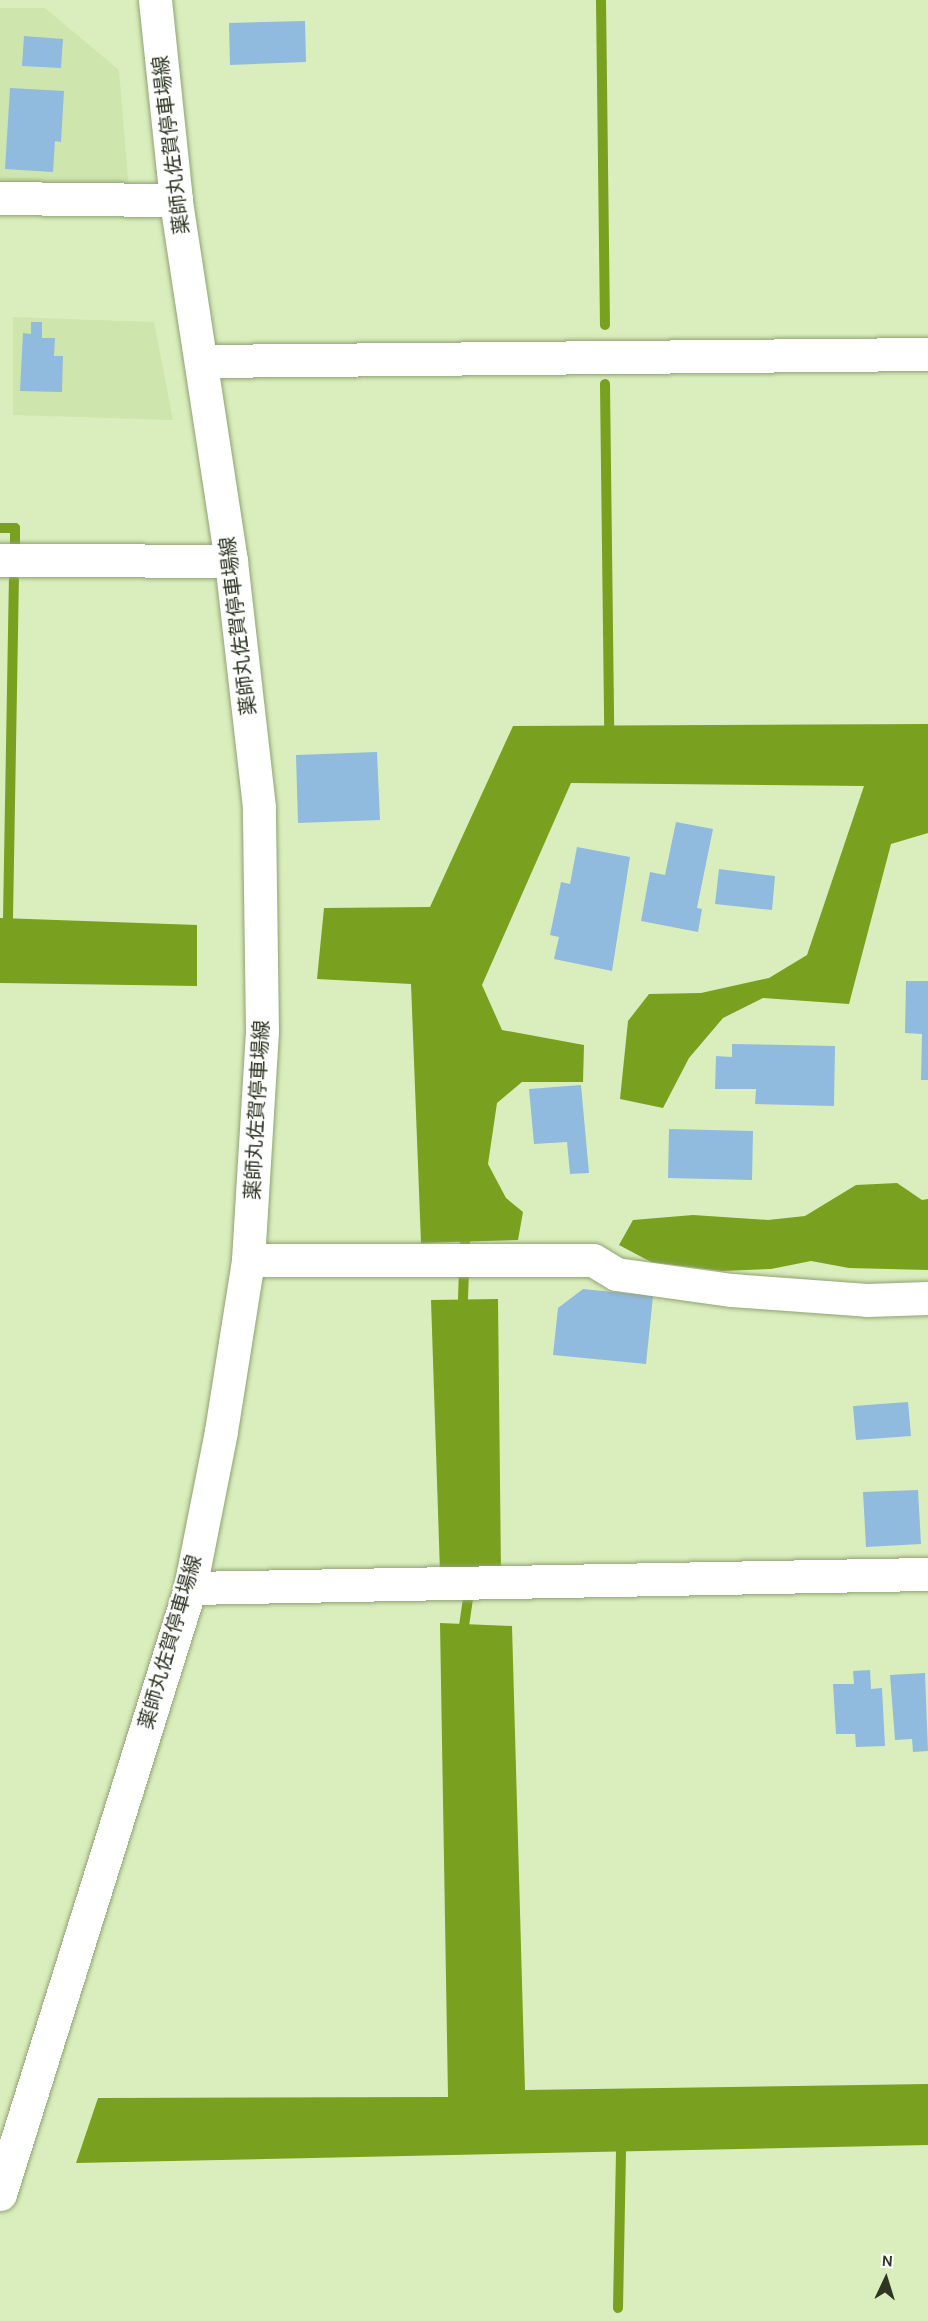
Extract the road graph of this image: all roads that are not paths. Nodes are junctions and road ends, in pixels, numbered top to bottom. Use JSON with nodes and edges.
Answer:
{"nodes":[{"id":1,"x":155,"y":0,"type":"edge"},
{"id":2,"x":0,"y":198,"type":"edge"},
{"id":3,"x":176,"y":200,"type":"junction"},
{"id":4,"x":928,"y":354,"type":"edge"},
{"id":5,"x":201,"y":361,"type":"junction"},
{"id":6,"x":0,"y":560,"type":"edge"},
{"id":7,"x":231,"y":561,"type":"junction"},
{"id":8,"x":248,"y":1260,"type":"junction"},
{"id":9,"x":928,"y":1298,"type":"edge"},
{"id":10,"x":928,"y":1574,"type":"edge"},
{"id":11,"x":190,"y":1588,"type":"junction"},
{"id":12,"x":0,"y":2193,"type":"edge"}],
"edges":[{"from":1,"to":3,"type":"street","name":"薬師丸佐賀停車場線"},
{"from":2,"to":3,"type":"street"},
{"from":3,"to":5,"type":"street","name":"薬師丸佐賀停車場線"},
{"from":4,"to":5,"type":"street"},
{"from":5,"to":7,"type":"street","name":"薬師丸佐賀停車場線"},
{"from":6,"to":7,"type":"street"},
{"from":7,"to":8,"type":"street","name":"薬師丸佐賀停車場線"},
{"from":8,"to":9,"type":"street"},
{"from":8,"to":11,"type":"street","name":"薬師丸佐賀停車場線"},
{"from":10,"to":11,"type":"street"},
{"from":11,"to":12,"type":"street","name":"薬師丸佐賀停車場線"}]}
